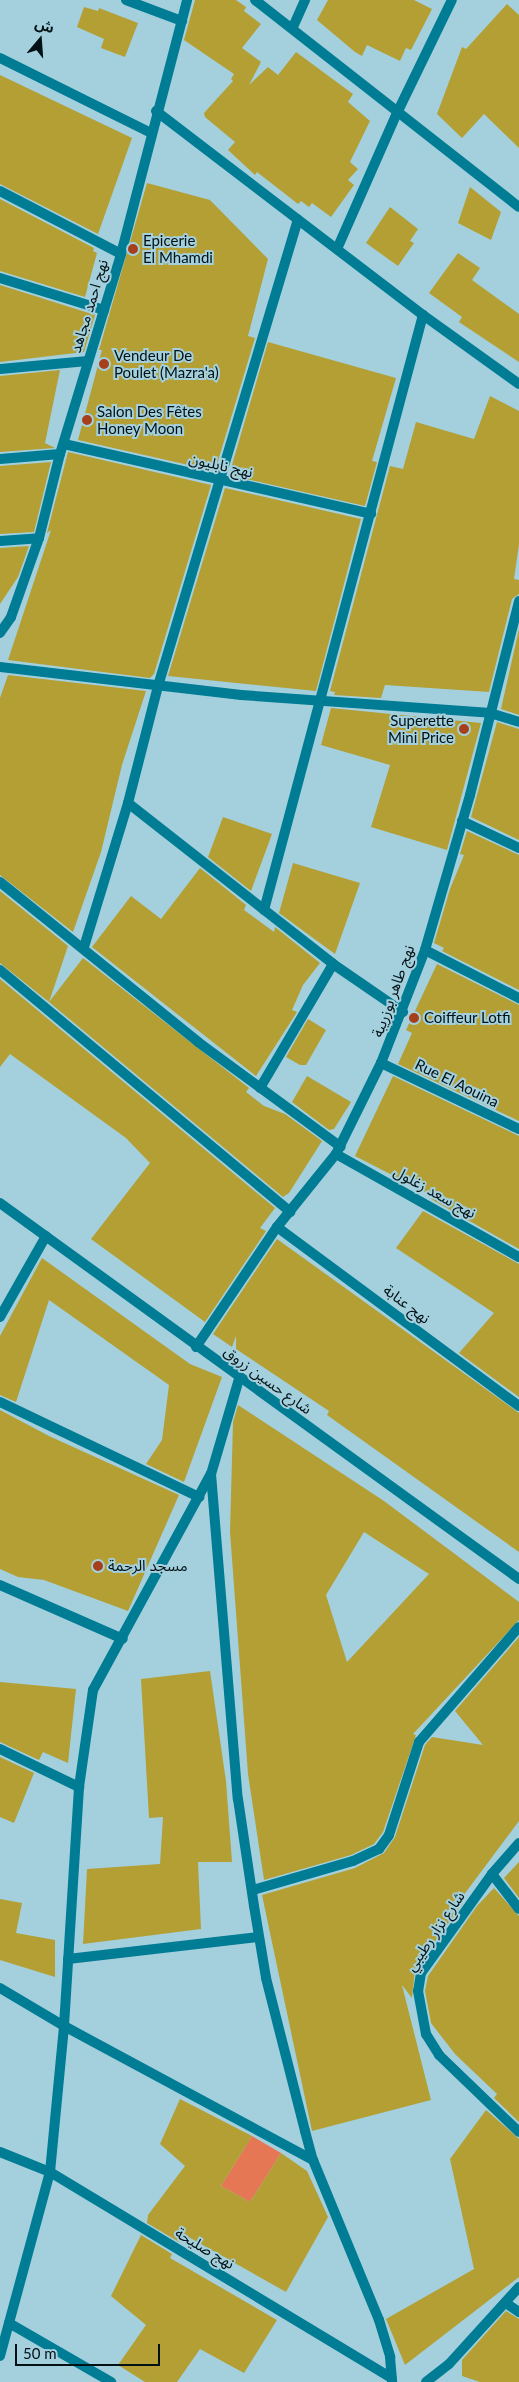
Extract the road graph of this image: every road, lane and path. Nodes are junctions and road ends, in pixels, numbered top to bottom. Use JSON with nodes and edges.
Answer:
{"nodes":[{"id":1,"x":126,"y":0,"type":"edge"},
{"id":2,"x":187,"y":0,"type":"edge"},
{"id":3,"x":255,"y":0,"type":"edge"},
{"id":4,"x":305,"y":0,"type":"edge"},
{"id":5,"x":452,"y":0,"type":"edge"},
{"id":6,"x":182,"y":21,"type":"junction"},
{"id":7,"x":293,"y":28,"type":"junction"},
{"id":8,"x":0,"y":58,"type":"edge"},
{"id":9,"x":156,"y":111,"type":"junction"},
{"id":10,"x":398,"y":111,"type":"junction"},
{"id":11,"x":151,"y":133,"type":"junction"},
{"id":12,"x":0,"y":190,"type":"edge"},
{"id":13,"x":519,"y":207,"type":"edge"},
{"id":14,"x":298,"y":220,"type":"junction"},
{"id":15,"x":337,"y":249,"type":"junction"},
{"id":16,"x":120,"y":254,"type":"junction"},
{"id":17,"x":0,"y":278,"type":"edge"},
{"id":18,"x":104,"y":310,"type":"junction"},
{"id":19,"x":423,"y":315,"type":"junction"},
{"id":20,"x":88,"y":360,"type":"junction"},
{"id":21,"x":0,"y":369,"type":"edge"},
{"id":22,"x":519,"y":384,"type":"edge"},
{"id":23,"x":62,"y":449,"type":"junction"},
{"id":24,"x":0,"y":459,"type":"edge"},
{"id":25,"x":220,"y":481,"type":"junction"},
{"id":26,"x":371,"y":514,"type":"junction"},
{"id":27,"x":39,"y":538,"type":"junction"},
{"id":28,"x":0,"y":541,"type":"edge"},
{"id":29,"x":519,"y":601,"type":"edge"},
{"id":30,"x":0,"y":633,"type":"edge"},
{"id":31,"x":0,"y":668,"type":"edge"},
{"id":32,"x":158,"y":686,"type":"junction"},
{"id":33,"x":323,"y":698,"type":"junction"},
{"id":34,"x":490,"y":713,"type":"junction"},
{"id":35,"x":519,"y":722,"type":"edge"},
{"id":36,"x":128,"y":803,"type":"junction"},
{"id":37,"x":462,"y":821,"type":"junction"},
{"id":38,"x":519,"y":848,"type":"edge"},
{"id":39,"x":0,"y":882,"type":"edge"},
{"id":40,"x":264,"y":910,"type":"junction"},
{"id":41,"x":84,"y":947,"type":"junction"},
{"id":42,"x":425,"y":950,"type":"junction"},
{"id":43,"x":333,"y":964,"type":"junction"},
{"id":44,"x":0,"y":970,"type":"edge"},
{"id":45,"x":519,"y":998,"type":"edge"},
{"id":46,"x":402,"y":1012,"type":"junction"},
{"id":47,"x":381,"y":1063,"type":"junction"},
{"id":48,"x":260,"y":1088,"type":"junction"},
{"id":49,"x":519,"y":1129,"type":"edge"},
{"id":50,"x":339,"y":1150,"type":"junction"},
{"id":51,"x":0,"y":1203,"type":"edge"},
{"id":52,"x":290,"y":1212,"type":"junction"},
{"id":53,"x":277,"y":1227,"type":"junction"},
{"id":54,"x":46,"y":1236,"type":"junction"},
{"id":55,"x":519,"y":1257,"type":"edge"},
{"id":56,"x":0,"y":1317,"type":"edge"},
{"id":57,"x":196,"y":1347,"type":"junction"},
{"id":58,"x":239,"y":1379,"type":"junction"},
{"id":59,"x":0,"y":1402,"type":"edge"},
{"id":60,"x":519,"y":1406,"type":"edge"},
{"id":61,"x":211,"y":1474,"type":"junction"},
{"id":62,"x":199,"y":1497,"type":"junction"},
{"id":63,"x":519,"y":1579,"type":"edge"},
{"id":64,"x":0,"y":1585,"type":"edge"},
{"id":65,"x":519,"y":1627,"type":"edge"},
{"id":66,"x":123,"y":1639,"type":"junction"},
{"id":67,"x":0,"y":1749,"type":"edge"},
{"id":68,"x":79,"y":1787,"type":"junction"},
{"id":69,"x":519,"y":1843,"type":"edge"},
{"id":70,"x":492,"y":1874,"type":"junction"},
{"id":71,"x":253,"y":1890,"type":"junction"},
{"id":72,"x":519,"y":1908,"type":"edge"},
{"id":73,"x":259,"y":1937,"type":"junction"},
{"id":74,"x":68,"y":1959,"type":"junction"},
{"id":75,"x":0,"y":1988,"type":"edge"},
{"id":76,"x":64,"y":2026,"type":"junction"},
{"id":77,"x":519,"y":2132,"type":"edge"},
{"id":78,"x":0,"y":2152,"type":"edge"},
{"id":79,"x":313,"y":2160,"type":"junction"},
{"id":80,"x":50,"y":2172,"type":"junction"},
{"id":81,"x":519,"y":2287,"type":"edge"},
{"id":82,"x":506,"y":2303,"type":"junction"},
{"id":83,"x":519,"y":2312,"type":"edge"},
{"id":84,"x":9,"y":2323,"type":"junction"},
{"id":85,"x":0,"y":2356,"type":"edge"},
{"id":86,"x":392,"y":2380,"type":"edge"},
{"id":87,"x":112,"y":2382,"type":"edge"},
{"id":88,"x":426,"y":2382,"type":"edge"}],
"edges":[{"from":1,"to":6,"type":"street"},
{"from":2,"to":6,"type":"street","name":"نهج احمد مجاهد"},
{"from":3,"to":7,"type":"street"},
{"from":4,"to":7,"type":"street"},
{"from":5,"to":10,"type":"street"},
{"from":6,"to":9,"type":"street","name":"نهج احمد مجاهد"},
{"from":7,"to":10,"type":"street"},
{"from":8,"to":11,"type":"street"},
{"from":9,"to":11,"type":"street","name":"نهج احمد مجاهد"},
{"from":9,"to":14,"type":"street"},
{"from":10,"to":13,"type":"street"},
{"from":10,"to":15,"type":"street"},
{"from":11,"to":16,"type":"street","name":"نهج احمد مجاهد"},
{"from":12,"to":16,"type":"street"},
{"from":14,"to":15,"type":"street"},
{"from":14,"to":25,"type":"street"},
{"from":15,"to":19,"type":"street"},
{"from":16,"to":18,"type":"street","name":"نهج احمد مجاهد"},
{"from":17,"to":18,"type":"street"},
{"from":18,"to":20,"type":"street","name":"نهج احمد مجاهد"},
{"from":19,"to":22,"type":"street"},
{"from":19,"to":26,"type":"street"},
{"from":20,"to":21,"type":"street"},
{"from":20,"to":23,"type":"street","name":"نهج احمد مجاهد"},
{"from":23,"to":24,"type":"street","name":"نهج نابليون"},
{"from":23,"to":25,"type":"street","name":"نهج نابليون"},
{"from":23,"to":27,"type":"street","name":"نهج احمد مجاهد"},
{"from":25,"to":26,"type":"street","name":"نهج نابليون"},
{"from":25,"to":32,"type":"street"},
{"from":26,"to":33,"type":"street"},
{"from":27,"to":28,"type":"street"},
{"from":27,"to":30,"type":"street","name":"نهج احمد مجاهد"},
{"from":29,"to":34,"type":"street","name":"نهج طاهر بوزريبة"},
{"from":31,"to":32,"type":"street"},
{"from":32,"to":33,"type":"street"},
{"from":32,"to":36,"type":"street"},
{"from":33,"to":34,"type":"street"},
{"from":33,"to":40,"type":"street"},
{"from":34,"to":35,"type":"street"},
{"from":34,"to":37,"type":"street","name":"نهج طاهر بوزريبة"},
{"from":36,"to":40,"type":"street"},
{"from":36,"to":41,"type":"street"},
{"from":37,"to":38,"type":"street"},
{"from":37,"to":42,"type":"street","name":"نهج طاهر بوزريبة"},
{"from":39,"to":41,"type":"street","name":"نهج سعد زغلول"},
{"from":40,"to":43,"type":"street"},
{"from":41,"to":48,"type":"street","name":"نهج سعد زغلول"},
{"from":42,"to":45,"type":"street"},
{"from":42,"to":46,"type":"street","name":"نهج طاهر بوزريبة"},
{"from":43,"to":46,"type":"street"},
{"from":43,"to":48,"type":"street"},
{"from":44,"to":52,"type":"street"},
{"from":46,"to":47,"type":"street","name":"نهج طاهر بوزريبة"},
{"from":47,"to":49,"type":"street","name":"Rue El Aouina"},
{"from":47,"to":50,"type":"street","name":"نهج طاهر بوزريبة"},
{"from":48,"to":50,"type":"street","name":"نهج سعد زغلول"},
{"from":50,"to":52,"type":"street","name":"نهج طاهر بوزريبة"},
{"from":50,"to":55,"type":"street","name":"نهج سعد زغلول"},
{"from":51,"to":54,"type":"street","name":"شارع حسين زروق"},
{"from":52,"to":53,"type":"street","name":"نهج طاهر بوزريبة"},
{"from":53,"to":57,"type":"street","name":"نهج طاهر بوزريبة"},
{"from":53,"to":60,"type":"street","name":"نهج عنابة"},
{"from":54,"to":56,"type":"street"},
{"from":54,"to":57,"type":"street","name":"شارع حسين زروق"},
{"from":57,"to":58,"type":"street","name":"شارع حسين زروق"},
{"from":58,"to":61,"type":"street"},
{"from":58,"to":63,"type":"street","name":"شارع حسين زروق"},
{"from":59,"to":62,"type":"street"},
{"from":61,"to":62,"type":"street"},
{"from":61,"to":71,"type":"street"},
{"from":62,"to":66,"type":"street"},
{"from":64,"to":66,"type":"street"},
{"from":65,"to":71,"type":"street"},
{"from":66,"to":68,"type":"street"},
{"from":67,"to":68,"type":"street"},
{"from":68,"to":74,"type":"street"},
{"from":69,"to":70,"type":"street","name":"شارع نزار رطيبي"},
{"from":70,"to":72,"type":"street"},
{"from":70,"to":77,"type":"street","name":"شارع نزار رطيبي"},
{"from":71,"to":73,"type":"street"},
{"from":73,"to":74,"type":"street"},
{"from":73,"to":79,"type":"street"},
{"from":74,"to":76,"type":"street"},
{"from":75,"to":76,"type":"street"},
{"from":76,"to":79,"type":"street"},
{"from":76,"to":80,"type":"street"},
{"from":78,"to":80,"type":"street","name":"نهج صليحة"},
{"from":79,"to":86,"type":"street"},
{"from":80,"to":84,"type":"street"},
{"from":80,"to":86,"type":"street","name":"نهج صليحة"},
{"from":81,"to":82,"type":"street"},
{"from":82,"to":83,"type":"street"},
{"from":82,"to":88,"type":"street"},
{"from":84,"to":85,"type":"street"},
{"from":84,"to":87,"type":"street"}]}
